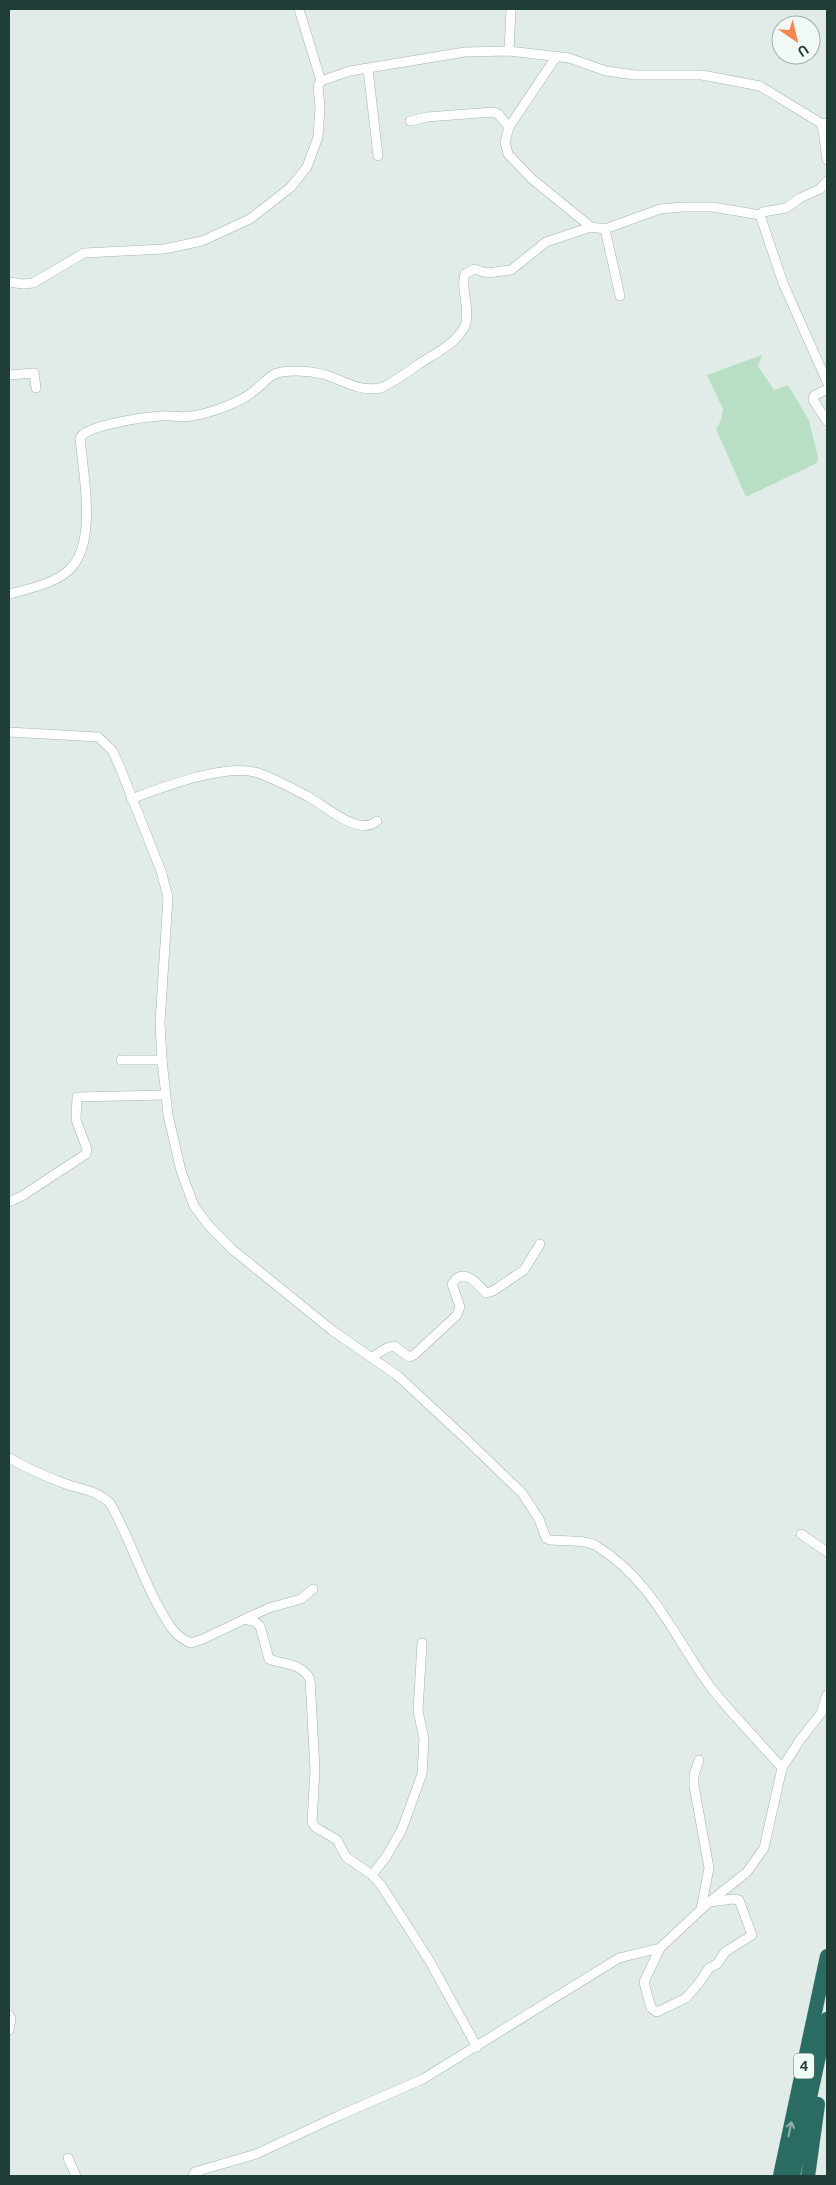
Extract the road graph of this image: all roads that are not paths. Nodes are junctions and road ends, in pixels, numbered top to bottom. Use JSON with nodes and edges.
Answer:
{"nodes":[{"id":1,"x":299,"y":9,"type":"edge"},
{"id":2,"x":510,"y":9,"type":"edge"},
{"id":3,"x":509,"y":51,"type":"junction"},
{"id":4,"x":556,"y":57,"type":"junction"},
{"id":5,"x":368,"y":68,"type":"junction"},
{"id":6,"x":321,"y":81,"type":"junction"},
{"id":7,"x":410,"y":122,"type":"dead end"},
{"id":8,"x":825,"y":124,"type":"edge"},
{"id":9,"x":509,"y":127,"type":"junction"},
{"id":10,"x":378,"y":156,"type":"dead end"},
{"id":11,"x":827,"y":160,"type":"edge"},
{"id":12,"x":827,"y":181,"type":"edge"},
{"id":13,"x":760,"y":215,"type":"junction"},
{"id":14,"x":591,"y":227,"type":"junction"},
{"id":15,"x":605,"y":229,"type":"junction"},
{"id":16,"x":9,"y":282,"type":"edge"},
{"id":17,"x":620,"y":296,"type":"dead end"},
{"id":18,"x":9,"y":375,"type":"edge"},
{"id":19,"x":827,"y":382,"type":"edge"},
{"id":20,"x":36,"y":388,"type":"dead end"},
{"id":21,"x":827,"y":389,"type":"edge"},
{"id":22,"x":827,"y":421,"type":"edge"},
{"id":23,"x":9,"y":594,"type":"edge"},
{"id":24,"x":9,"y":732,"type":"edge"},
{"id":25,"x":131,"y":800,"type":"junction"},
{"id":26,"x":377,"y":821,"type":"dead end"},
{"id":27,"x":121,"y":1060,"type":"dead end"},
{"id":28,"x":162,"y":1060,"type":"junction"},
{"id":29,"x":165,"y":1095,"type":"junction"},
{"id":30,"x":9,"y":1202,"type":"edge"},
{"id":31,"x":540,"y":1244,"type":"dead end"},
{"id":32,"x":372,"y":1357,"type":"junction"},
{"id":33,"x":9,"y":1458,"type":"edge"},
{"id":34,"x":800,"y":1534,"type":"dead end"},
{"id":35,"x":827,"y":1552,"type":"edge"},
{"id":36,"x":312,"y":1589,"type":"dead end"},
{"id":37,"x":245,"y":1619,"type":"junction"},
{"id":38,"x":422,"y":1642,"type":"dead end"},
{"id":39,"x":827,"y":1695,"type":"edge"},
{"id":40,"x":699,"y":1760,"type":"dead end"},
{"id":41,"x":782,"y":1768,"type":"junction"},
{"id":42,"x":372,"y":1875,"type":"junction"},
{"id":43,"x":704,"y":1906,"type":"junction"},
{"id":44,"x":660,"y":1948,"type":"junction"},
{"id":45,"x":827,"y":1956,"type":"edge"},
{"id":46,"x":9,"y":2015,"type":"edge"},
{"id":47,"x":827,"y":2022,"type":"edge"},
{"id":48,"x":9,"y":2030,"type":"edge"},
{"id":49,"x":477,"y":2047,"type":"junction"},
{"id":50,"x":68,"y":2158,"type":"dead end"},
{"id":51,"x":76,"y":2176,"type":"edge"},
{"id":52,"x":192,"y":2176,"type":"edge"},
{"id":53,"x":780,"y":2176,"type":"edge"},
{"id":54,"x":793,"y":2176,"type":"edge"},
{"id":55,"x":808,"y":2176,"type":"edge"}],
"edges":[{"from":1,"to":6,"type":"street"},
{"from":2,"to":3,"type":"street"},
{"from":3,"to":4,"type":"street"},
{"from":3,"to":5,"type":"street"},
{"from":4,"to":8,"type":"street"},
{"from":4,"to":9,"type":"street"},
{"from":5,"to":6,"type":"street"},
{"from":5,"to":10,"type":"street"},
{"from":6,"to":16,"type":"street"},
{"from":7,"to":9,"type":"street"},
{"from":8,"to":11,"type":"street"},
{"from":9,"to":14,"type":"street"},
{"from":12,"to":13,"type":"street"},
{"from":13,"to":15,"type":"street"},
{"from":13,"to":19,"type":"street"},
{"from":14,"to":15,"type":"street"},
{"from":14,"to":23,"type":"street"},
{"from":15,"to":17,"type":"street"},
{"from":18,"to":20,"type":"street"},
{"from":21,"to":22,"type":"street"},
{"from":24,"to":25,"type":"street"},
{"from":25,"to":26,"type":"street"},
{"from":25,"to":28,"type":"street"},
{"from":27,"to":28,"type":"street"},
{"from":28,"to":29,"type":"street"},
{"from":29,"to":30,"type":"street"},
{"from":29,"to":32,"type":"street"},
{"from":31,"to":32,"type":"street"},
{"from":32,"to":41,"type":"street"},
{"from":33,"to":37,"type":"street"},
{"from":34,"to":35,"type":"street"},
{"from":36,"to":37,"type":"street"},
{"from":37,"to":42,"type":"street"},
{"from":38,"to":42,"type":"street"},
{"from":39,"to":41,"type":"street"},
{"from":40,"to":43,"type":"street"},
{"from":41,"to":43,"type":"street"},
{"from":42,"to":49,"type":"street"},
{"from":43,"to":44,"type":"street"},
{"from":43,"to":44,"type":"street"},
{"from":44,"to":49,"type":"street"},
{"from":53,"to":45,"type":"highway","number":"4","one_way":true},
{"from":46,"to":48,"type":"street"},
{"from":47,"to":54,"type":"highway","number":"4"},
{"from":47,"to":55,"type":"highway"},
{"from":49,"to":52,"type":"street"},
{"from":50,"to":51,"type":"street"}]}
